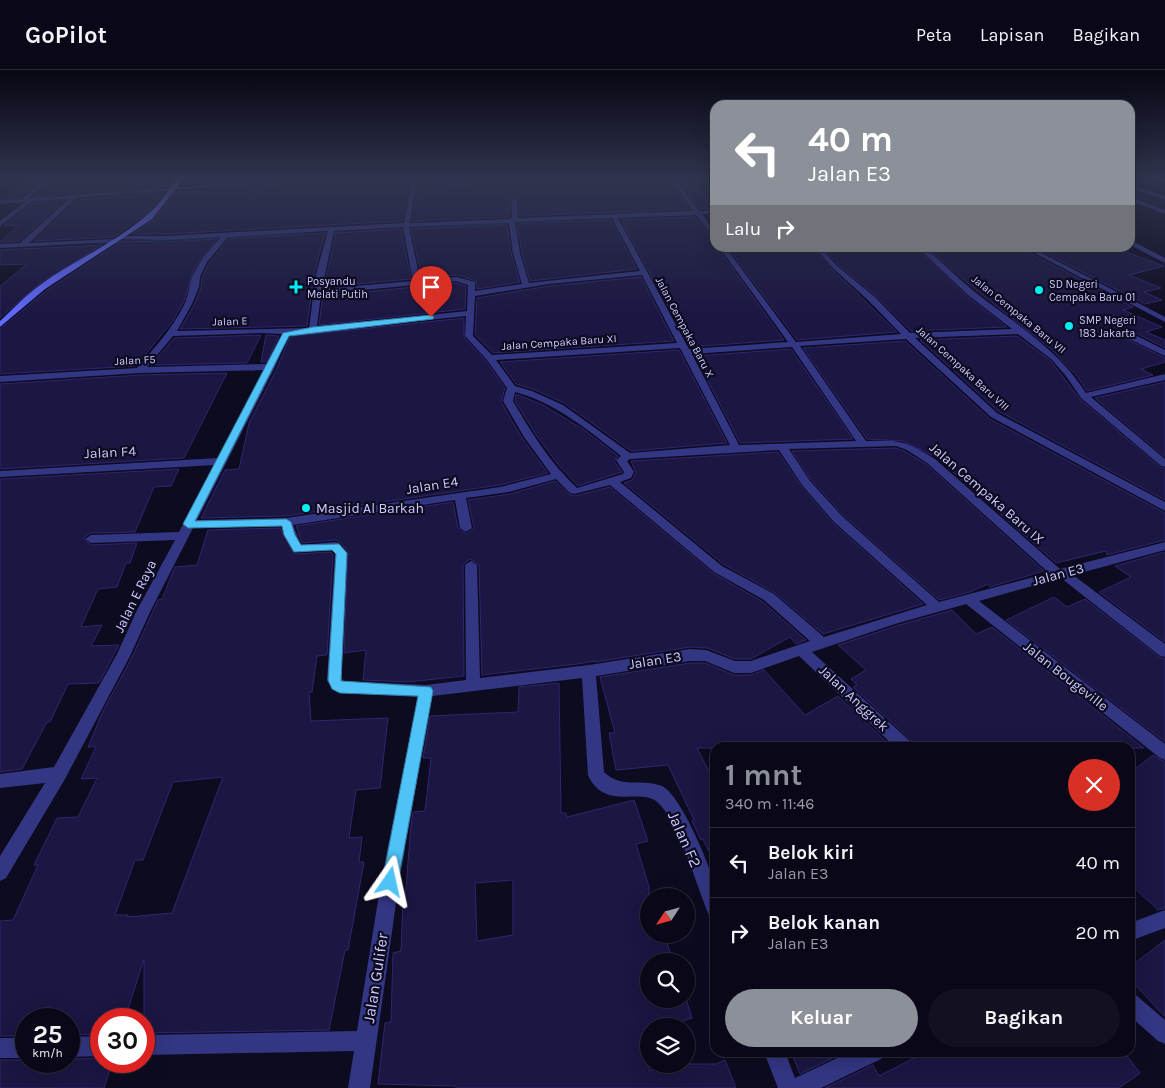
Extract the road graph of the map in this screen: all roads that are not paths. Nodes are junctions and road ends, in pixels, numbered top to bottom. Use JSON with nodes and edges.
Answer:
{"nodes":[{"id":1,"x":43,"y":226,"type":"edge"},
{"id":2,"x":138,"y":226,"type":"edge"},
{"id":3,"x":450,"y":226,"type":"edge"},
{"id":4,"x":512,"y":226,"type":"edge"},
{"id":5,"x":615,"y":226,"type":"edge"},
{"id":6,"x":406,"y":228,"type":"junction"},
{"id":7,"x":331,"y":232,"type":"junction"},
{"id":8,"x":223,"y":238,"type":"junction"},
{"id":9,"x":111,"y":243,"type":"junction"},
{"id":10,"x":22,"y":245,"type":"junction"},
{"id":11,"x":1135,"y":245,"type":"edge"},
{"id":12,"x":0,"y":247,"type":"edge"},
{"id":13,"x":726,"y":252,"type":"edge"},
{"id":14,"x":822,"y":252,"type":"edge"},
{"id":15,"x":926,"y":252,"type":"edge"},
{"id":16,"x":1036,"y":252,"type":"edge"},
{"id":17,"x":1165,"y":261,"type":"edge"},
{"id":18,"x":643,"y":273,"type":"junction"},
{"id":19,"x":416,"y":283,"type":"junction"},
{"id":20,"x":526,"y":285,"type":"junction"},
{"id":21,"x":318,"y":292,"type":"junction"},
{"id":22,"x":472,"y":294,"type":"junction"},
{"id":23,"x":470,"y":313,"type":"junction"},
{"id":24,"x":1165,"y":320,"type":"edge"},
{"id":25,"x":2,"y":322,"type":"edge"},
{"id":26,"x":313,"y":329,"type":"junction"},
{"id":27,"x":1021,"y":331,"type":"junction"},
{"id":28,"x":291,"y":332,"type":"junction"},
{"id":29,"x":1124,"y":333,"type":"dead end"},
{"id":30,"x":171,"y":334,"type":"junction"},
{"id":31,"x":908,"y":336,"type":"junction"},
{"id":32,"x":794,"y":344,"type":"junction"},
{"id":33,"x":685,"y":349,"type":"junction"},
{"id":34,"x":1165,"y":353,"type":"edge"},
{"id":35,"x":490,"y":358,"type":"junction"},
{"id":36,"x":271,"y":367,"type":"junction"},
{"id":37,"x":140,"y":370,"type":"junction"},
{"id":38,"x":1165,"y":377,"type":"edge"},
{"id":39,"x":0,"y":379,"type":"edge"},
{"id":40,"x":512,"y":388,"type":"junction"},
{"id":41,"x":1084,"y":396,"type":"junction"},
{"id":42,"x":862,"y":443,"type":"junction"},
{"id":43,"x":782,"y":447,"type":"junction"},
{"id":44,"x":736,"y":448,"type":"junction"},
{"id":45,"x":628,"y":456,"type":"junction"},
{"id":46,"x":221,"y":461,"type":"junction"},
{"id":47,"x":1165,"y":464,"type":"edge"},
{"id":48,"x":0,"y":474,"type":"edge"},
{"id":49,"x":558,"y":475,"type":"junction"},
{"id":50,"x":612,"y":481,"type":"junction"},
{"id":51,"x":460,"y":496,"type":"junction"},
{"id":52,"x":1165,"y":507,"type":"edge"},
{"id":53,"x":286,"y":522,"type":"junction"},
{"id":54,"x":466,"y":528,"type":"dead end"},
{"id":55,"x":185,"y":530,"type":"junction"},
{"id":56,"x":91,"y":539,"type":"dead end"},
{"id":57,"x":1165,"y":546,"type":"edge"},
{"id":58,"x":471,"y":565,"type":"dead end"},
{"id":59,"x":1060,"y":574,"type":"junction"},
{"id":60,"x":968,"y":599,"type":"junction"},
{"id":61,"x":937,"y":607,"type":"junction"},
{"id":62,"x":820,"y":642,"type":"junction"},
{"id":63,"x":800,"y":649,"type":"junction"},
{"id":64,"x":1165,"y":652,"type":"edge"},
{"id":65,"x":589,"y":671,"type":"junction"},
{"id":66,"x":473,"y":685,"type":"junction"},
{"id":67,"x":426,"y":691,"type":"junction"},
{"id":68,"x":901,"y":742,"type":"edge"},
{"id":69,"x":1165,"y":753,"type":"edge"},
{"id":70,"x":59,"y":774,"type":"junction"},
{"id":71,"x":0,"y":780,"type":"edge"},
{"id":72,"x":0,"y":872,"type":"edge"},
{"id":73,"x":710,"y":897,"type":"edge"},
{"id":74,"x":1165,"y":919,"type":"edge"},
{"id":75,"x":1135,"y":930,"type":"edge"},
{"id":76,"x":1135,"y":1007,"type":"edge"},
{"id":77,"x":1165,"y":1034,"type":"edge"},
{"id":78,"x":365,"y":1041,"type":"junction"},
{"id":79,"x":155,"y":1045,"type":"edge"},
{"id":80,"x":0,"y":1048,"type":"edge"},
{"id":81,"x":15,"y":1048,"type":"edge"},
{"id":82,"x":776,"y":1057,"type":"edge"},
{"id":83,"x":863,"y":1057,"type":"edge"},
{"id":84,"x":359,"y":1088,"type":"edge"},
{"id":85,"x":789,"y":1088,"type":"edge"},
{"id":86,"x":797,"y":1088,"type":"edge"}],
"edges":[{"from":1,"to":10,"type":"street"},
{"from":2,"to":9,"type":"street"},
{"from":3,"to":6,"type":"street"},
{"from":4,"to":20,"type":"street"},
{"from":5,"to":18,"type":"street","name":"Jalan Cempaka Baru X"},
{"from":6,"to":7,"type":"street"},
{"from":6,"to":19,"type":"street"},
{"from":7,"to":8,"type":"street"},
{"from":7,"to":21,"type":"street"},
{"from":8,"to":9,"type":"street"},
{"from":8,"to":30,"type":"street"},
{"from":9,"to":10,"type":"street"},
{"from":9,"to":12,"type":"street"},
{"from":9,"to":25,"type":"street"},
{"from":10,"to":12,"type":"street"},
{"from":11,"to":17,"type":"street"},
{"from":13,"to":32,"type":"street"},
{"from":14,"to":31,"type":"street","name":"Jalan Cempaka Baru VIII"},
{"from":15,"to":27,"type":"street","name":"Jalan Cempaka Baru VII"},
{"from":16,"to":24,"type":"street"},
{"from":18,"to":20,"type":"street"},
{"from":18,"to":33,"type":"street","name":"Jalan Cempaka Baru X"},
{"from":19,"to":21,"type":"street"},
{"from":19,"to":22,"type":"street"},
{"from":20,"to":22,"type":"street"},
{"from":21,"to":26,"type":"street"},
{"from":22,"to":23,"type":"street","name":"Jalan Cempaka Baru XI"},
{"from":23,"to":26,"type":"street"},
{"from":23,"to":35,"type":"street","name":"Jalan Cempaka Baru XI"},
{"from":26,"to":28,"type":"street"},
{"from":27,"to":31,"type":"street","name":"Jalan Cempaka Baru XI"},
{"from":27,"to":41,"type":"street","name":"Jalan Cempaka Baru VII"},
{"from":28,"to":30,"type":"street","name":"Jalan E"},
{"from":28,"to":36,"type":"street","name":"Jalan E Raya"},
{"from":29,"to":34,"type":"street"},
{"from":30,"to":37,"type":"street"},
{"from":31,"to":32,"type":"street","name":"Jalan Cempaka Baru XI"},
{"from":31,"to":52,"type":"street","name":"Jalan Cempaka Baru VIII"},
{"from":32,"to":33,"type":"street","name":"Jalan Cempaka Baru XI"},
{"from":32,"to":42,"type":"street"},
{"from":33,"to":35,"type":"street","name":"Jalan Cempaka Baru XI"},
{"from":33,"to":44,"type":"street","name":"Jalan Cempaka Baru X"},
{"from":35,"to":40,"type":"street"},
{"from":36,"to":37,"type":"street","name":"Jalan F5"},
{"from":36,"to":46,"type":"street","name":"Jalan E Raya"},
{"from":37,"to":39,"type":"street","name":"Jalan F5"},
{"from":38,"to":41,"type":"street"},
{"from":40,"to":45,"type":"street"},
{"from":40,"to":49,"type":"street"},
{"from":41,"to":47,"type":"street","name":"Jalan Cempaka Baru VII"},
{"from":42,"to":43,"type":"street","name":"Jalan Cempaka Baru IX"},
{"from":42,"to":59,"type":"street","name":"Jalan Cempaka Baru IX"},
{"from":43,"to":44,"type":"street","name":"Jalan Cempaka Baru IX"},
{"from":43,"to":61,"type":"street"},
{"from":44,"to":45,"type":"street","name":"Jalan Cempaka Baru IX"},
{"from":45,"to":50,"type":"street"},
{"from":46,"to":48,"type":"street","name":"Jalan F4"},
{"from":46,"to":55,"type":"street","name":"Jalan E Raya"},
{"from":49,"to":50,"type":"street"},
{"from":49,"to":51,"type":"street","name":"Jalan E4"},
{"from":50,"to":62,"type":"street"},
{"from":51,"to":53,"type":"street","name":"Jalan E4"},
{"from":51,"to":54,"type":"street"},
{"from":53,"to":55,"type":"street","name":"Jalan E4"},
{"from":53,"to":67,"type":"street","name":"Jalan E3"},
{"from":55,"to":56,"type":"street","name":"Jalan E4"},
{"from":55,"to":70,"type":"street","name":"Jalan E Raya"},
{"from":57,"to":59,"type":"street","name":"Jalan E3"},
{"from":58,"to":66,"type":"street"},
{"from":59,"to":60,"type":"street","name":"Jalan E3"},
{"from":59,"to":64,"type":"street","name":"Jalan Cempaka Baru IX"},
{"from":60,"to":61,"type":"street","name":"Jalan E3"},
{"from":60,"to":69,"type":"street","name":"Jalan Bougeville"},
{"from":61,"to":62,"type":"street","name":"Jalan E3"},
{"from":62,"to":63,"type":"street","name":"Jalan E3"},
{"from":63,"to":65,"type":"street","name":"Jalan E3"},
{"from":63,"to":68,"type":"street","name":"Jalan Anggrek"},
{"from":65,"to":66,"type":"street","name":"Jalan E3"},
{"from":65,"to":73,"type":"street","name":"Jalan F2"},
{"from":66,"to":67,"type":"street","name":"Jalan E3"},
{"from":67,"to":78,"type":"street","name":"Jalan Gulifer"},
{"from":70,"to":71,"type":"street"},
{"from":70,"to":72,"type":"street","name":"Jalan E Raya"},
{"from":74,"to":75,"type":"street"},
{"from":76,"to":77,"type":"street"},
{"from":78,"to":79,"type":"street"},
{"from":78,"to":84,"type":"street","name":"Jalan Gulifer"},
{"from":80,"to":81,"type":"street"},
{"from":82,"to":85,"type":"street"},
{"from":83,"to":86,"type":"street"}]}
